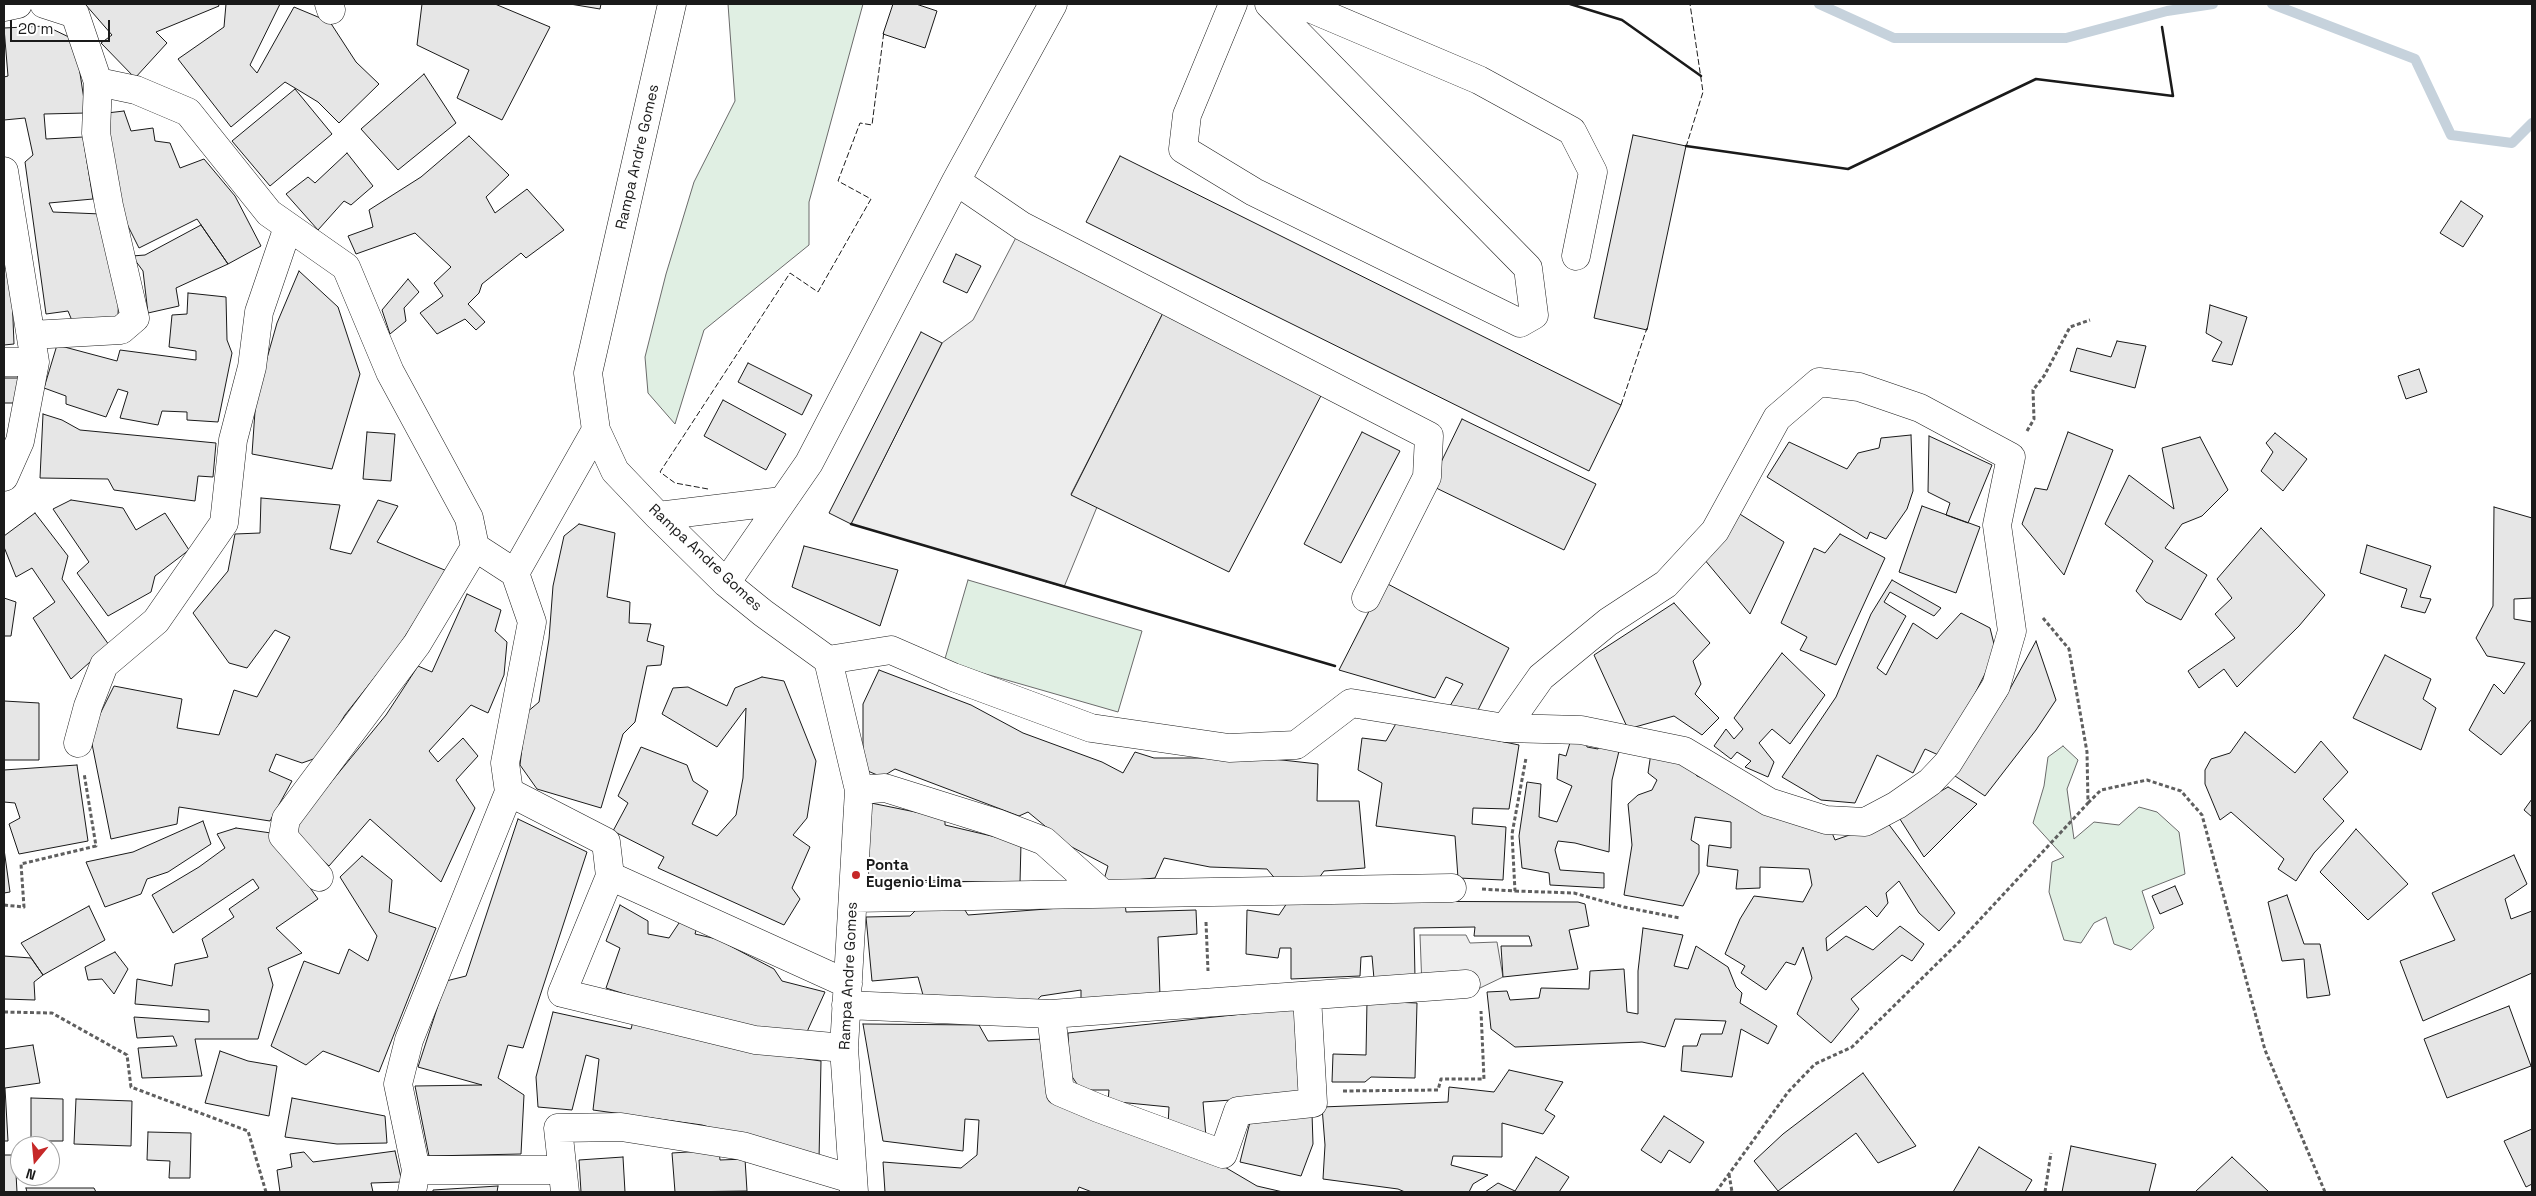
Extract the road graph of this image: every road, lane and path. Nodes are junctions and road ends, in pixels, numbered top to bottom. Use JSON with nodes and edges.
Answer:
{"nodes":[{"id":1,"x":18,"y":4,"type":"edge"},
{"id":2,"x":44,"y":4,"type":"edge"},
{"id":3,"x":672,"y":4,"type":"edge"},
{"id":4,"x":1053,"y":4,"type":"edge"},
{"id":5,"x":1233,"y":4,"type":"edge"},
{"id":6,"x":1269,"y":4,"type":"edge"},
{"id":7,"x":1300,"y":4,"type":"edge"},
{"id":8,"x":4,"y":7,"type":"edge"},
{"id":9,"x":98,"y":82,"type":"junction"},
{"id":10,"x":4,"y":171,"type":"edge"},
{"id":11,"x":956,"y":181,"type":"junction"},
{"id":12,"x":288,"y":227,"type":"junction"},
{"id":13,"x":1576,"y":256,"type":"dead end"},
{"id":14,"x":2090,"y":320,"type":"dead end"},
{"id":15,"x":31,"y":335,"type":"junction"},
{"id":16,"x":4,"y":362,"type":"edge"},
{"id":17,"x":35,"y":362,"type":"junction"},
{"id":18,"x":596,"y":430,"type":"junction"},
{"id":19,"x":2011,"y":457,"type":"junction"},
{"id":20,"x":4,"y":477,"type":"edge"},
{"id":21,"x":782,"y":501,"type":"junction"},
{"id":22,"x":658,"y":516,"type":"junction"},
{"id":23,"x":475,"y":547,"type":"junction"},
{"id":24,"x":515,"y":573,"type":"junction"},
{"id":25,"x":726,"y":583,"type":"junction"},
{"id":26,"x":1366,"y":598,"type":"dead end"},
{"id":27,"x":2040,"y":614,"type":"dead end"},
{"id":28,"x":828,"y":660,"type":"junction"},
{"id":29,"x":1518,"y":728,"type":"junction"},
{"id":30,"x":78,"y":743,"type":"joint"},
{"id":31,"x":860,"y":790,"type":"junction"},
{"id":32,"x":509,"y":792,"type":"junction"},
{"id":33,"x":2088,"y":803,"type":"junction"},
{"id":34,"x":610,"y":876,"type":"junction"},
{"id":35,"x":319,"y":877,"type":"dead end"},
{"id":36,"x":1452,"y":888,"type":"joint"},
{"id":37,"x":1206,"y":891,"type":"junction"},
{"id":38,"x":1515,"y":891,"type":"junction"},
{"id":39,"x":1101,"y":892,"type":"junction"},
{"id":40,"x":853,"y":898,"type":"junction"},
{"id":41,"x":4,"y":905,"type":"edge"},
{"id":42,"x":1680,"y":918,"type":"dead end"},
{"id":43,"x":1466,"y":984,"type":"joint"},
{"id":44,"x":847,"y":995,"type":"junction"},
{"id":45,"x":1307,"y":996,"type":"junction"},
{"id":46,"x":1220,"y":1002,"type":"junction"},
{"id":47,"x":4,"y":1012,"type":"edge"},
{"id":48,"x":1051,"y":1014,"type":"junction"},
{"id":49,"x":844,"y":1048,"type":"junction"},
{"id":50,"x":1312,"y":1091,"type":"junction"},
{"id":51,"x":2051,"y":1154,"type":"dead end"},
{"id":52,"x":1730,"y":1174,"type":"junction"},
{"id":53,"x":414,"y":1181,"type":"edge"},
{"id":54,"x":564,"y":1181,"type":"edge"},
{"id":55,"x":853,"y":1185,"type":"edge"},
{"id":56,"x":266,"y":1192,"type":"edge"},
{"id":57,"x":1716,"y":1192,"type":"edge"},
{"id":58,"x":1732,"y":1192,"type":"edge"},
{"id":59,"x":2045,"y":1192,"type":"edge"},
{"id":60,"x":2325,"y":1192,"type":"edge"}],
"edges":[{"from":1,"to":8,"type":"street"},
{"from":2,"to":9,"type":"street"},
{"from":3,"to":18,"type":"street","name":"Rampa Andre Gomes"},
{"from":4,"to":11,"type":"street"},
{"from":5,"to":6,"type":"street"},
{"from":7,"to":13,"type":"street"},
{"from":9,"to":12,"type":"street"},
{"from":9,"to":15,"type":"street"},
{"from":10,"to":15,"type":"street"},
{"from":11,"to":21,"type":"street"},
{"from":11,"to":26,"type":"street"},
{"from":12,"to":23,"type":"street"},
{"from":12,"to":30,"type":"street"},
{"from":14,"to":19,"type":"path"},
{"from":15,"to":17,"type":"street"},
{"from":16,"to":17,"type":"street"},
{"from":17,"to":20,"type":"street"},
{"from":18,"to":22,"type":"street","name":"Rampa Andre Gomes"},
{"from":18,"to":24,"type":"street"},
{"from":19,"to":29,"type":"street"},
{"from":19,"to":29,"type":"street"},
{"from":21,"to":22,"type":"street"},
{"from":21,"to":25,"type":"street"},
{"from":22,"to":25,"type":"street","name":"Rampa Andre Gomes"},
{"from":23,"to":24,"type":"street"},
{"from":23,"to":35,"type":"street"},
{"from":24,"to":32,"type":"street"},
{"from":25,"to":28,"type":"street","name":"Rampa Andre Gomes"},
{"from":27,"to":33,"type":"path"},
{"from":28,"to":29,"type":"street"},
{"from":28,"to":31,"type":"street","name":"Rampa Andre Gomes"},
{"from":29,"to":38,"type":"path"},
{"from":30,"to":41,"type":"path"},
{"from":31,"to":39,"type":"street"},
{"from":31,"to":40,"type":"street","name":"Rampa Andre Gomes"},
{"from":32,"to":34,"type":"street"},
{"from":32,"to":53,"type":"street"},
{"from":33,"to":52,"type":"path"},
{"from":33,"to":60,"type":"path"},
{"from":34,"to":44,"type":"street"},
{"from":34,"to":49,"type":"street"},
{"from":36,"to":37,"type":"street"},
{"from":36,"to":38,"type":"path"},
{"from":37,"to":39,"type":"street"},
{"from":37,"to":46,"type":"path"},
{"from":38,"to":42,"type":"path"},
{"from":39,"to":40,"type":"street"},
{"from":40,"to":44,"type":"street","name":"Rampa Andre Gomes"},
{"from":43,"to":45,"type":"street"},
{"from":43,"to":50,"type":"path"},
{"from":44,"to":48,"type":"street"},
{"from":44,"to":49,"type":"street","name":"Rampa Andre Gomes"},
{"from":45,"to":46,"type":"street"},
{"from":45,"to":50,"type":"street"},
{"from":46,"to":48,"type":"street"},
{"from":47,"to":56,"type":"path"},
{"from":48,"to":50,"type":"street"},
{"from":49,"to":55,"type":"street","name":"Rampa Andre Gomes"},
{"from":51,"to":59,"type":"path"},
{"from":52,"to":57,"type":"path"},
{"from":52,"to":58,"type":"path"},
{"from":53,"to":54,"type":"street"},
{"from":54,"to":55,"type":"street"}]}
